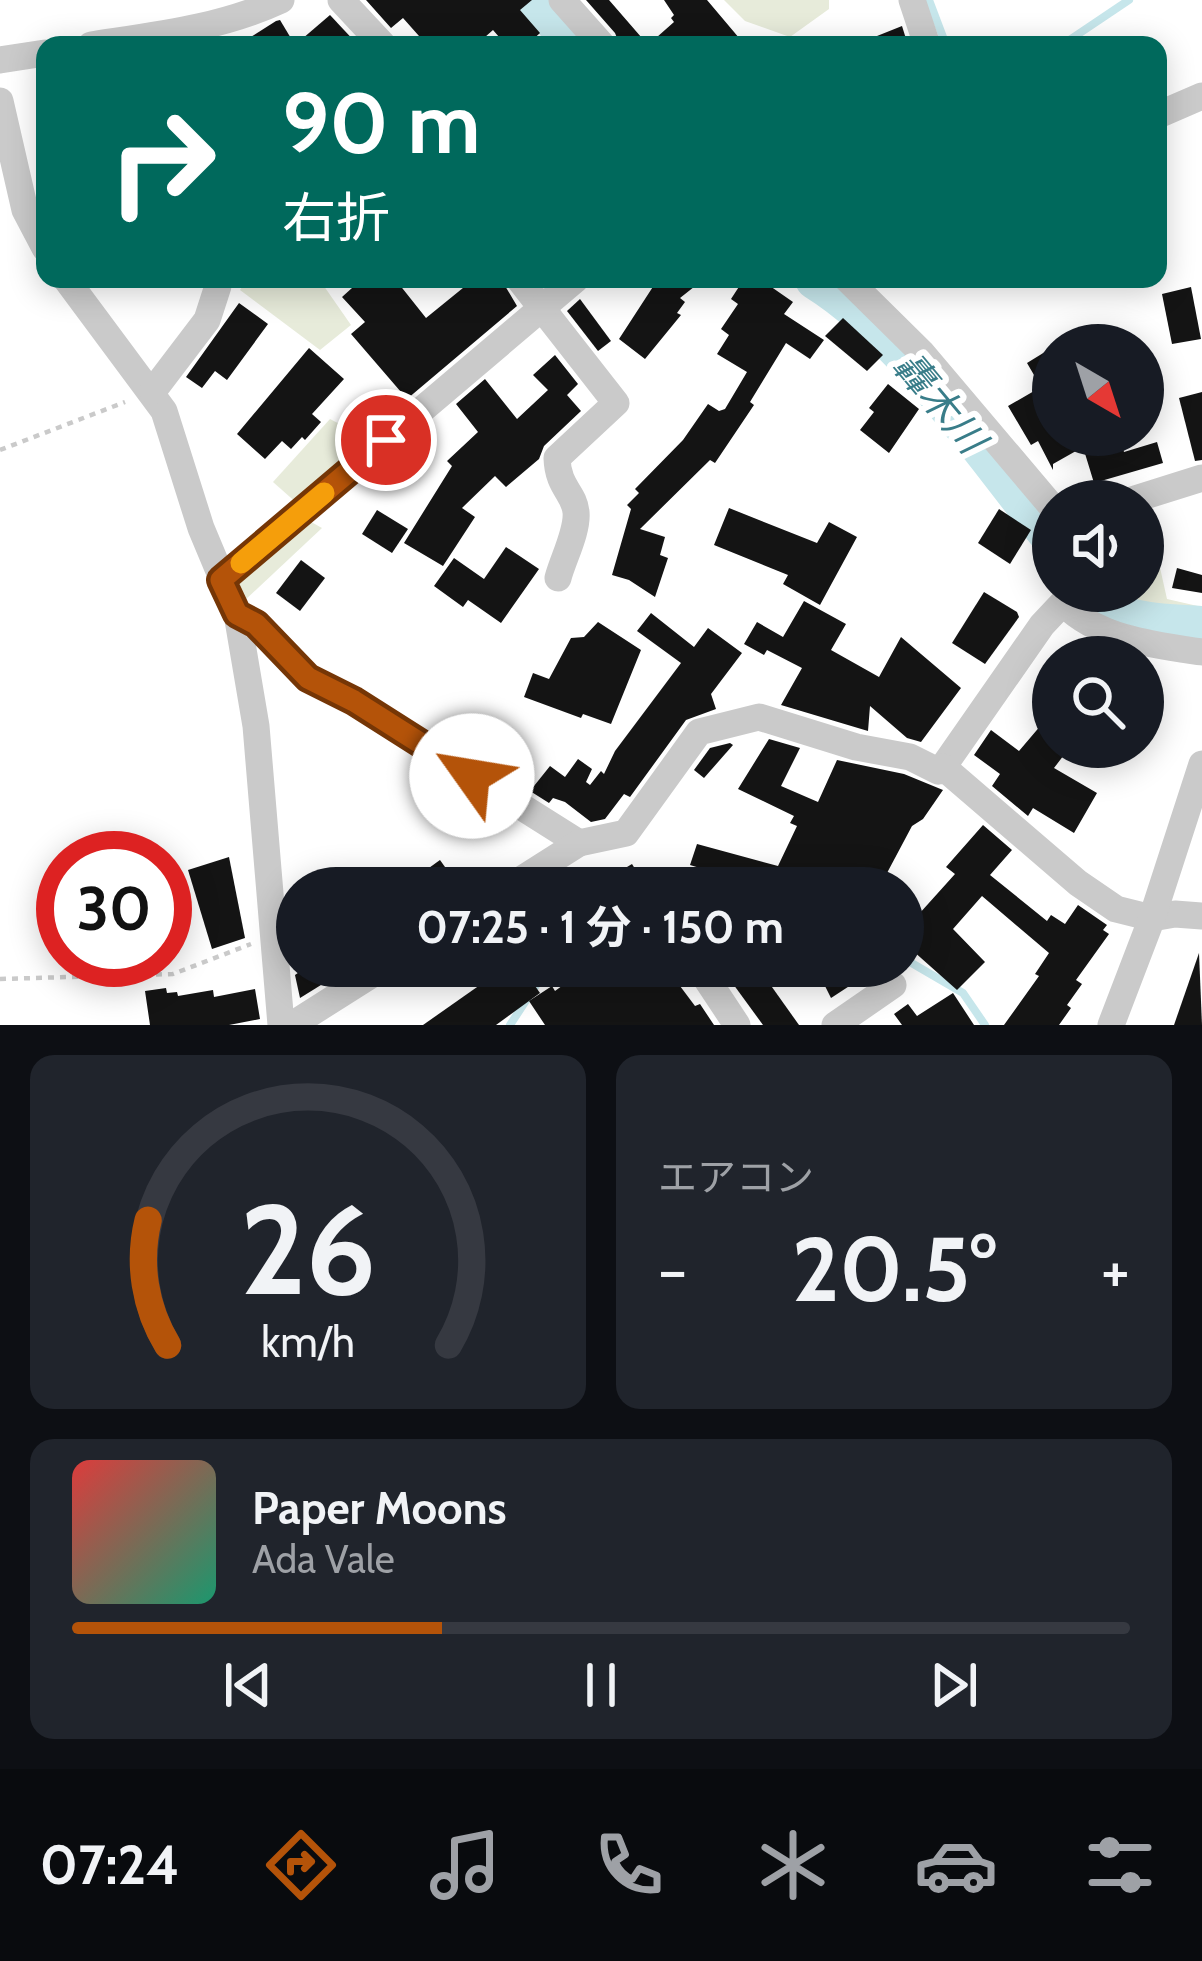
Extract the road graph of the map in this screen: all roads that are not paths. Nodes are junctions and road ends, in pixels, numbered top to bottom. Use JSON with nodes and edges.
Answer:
{"nodes":[{"id":1,"x":281,"y":0,"type":"edge"},
{"id":2,"x":341,"y":0,"type":"edge"},
{"id":3,"x":562,"y":0,"type":"edge"},
{"id":4,"x":912,"y":0,"type":"edge"},
{"id":5,"x":149,"y":36,"type":"edge"},
{"id":6,"x":374,"y":36,"type":"edge"},
{"id":7,"x":594,"y":36,"type":"edge"},
{"id":8,"x":924,"y":36,"type":"edge"},
{"id":9,"x":36,"y":54,"type":"edge"},
{"id":10,"x":0,"y":60,"type":"edge"},
{"id":11,"x":1202,"y":96,"type":"edge"},
{"id":12,"x":0,"y":101,"type":"edge"},
{"id":13,"x":1167,"y":111,"type":"edge"},
{"id":14,"x":36,"y":231,"type":"edge"},
{"id":15,"x":73,"y":288,"type":"edge"},
{"id":16,"x":217,"y":288,"type":"edge"},
{"id":17,"x":526,"y":288,"type":"edge"},
{"id":18,"x":564,"y":288,"type":"edge"},
{"id":19,"x":856,"y":288,"type":"edge"},
{"id":20,"x":542,"y":305,"type":"junction"},
{"id":21,"x":153,"y":391,"type":"junction"},
{"id":22,"x":1202,"y":478,"type":"edge"},
{"id":23,"x":1032,"y":483,"type":"edge"},
{"id":24,"x":1164,"y":490,"type":"edge"},
{"id":25,"x":557,"y":578,"type":"dead end"},
{"id":26,"x":221,"y":580,"type":"junction"},
{"id":27,"x":1054,"y":612,"type":"edge"},
{"id":28,"x":1078,"y":612,"type":"edge"},
{"id":29,"x":237,"y":614,"type":"junction"},
{"id":30,"x":1202,"y":652,"type":"edge"},
{"id":31,"x":1202,"y":764,"type":"edge"},
{"id":32,"x":943,"y":767,"type":"junction"},
{"id":33,"x":579,"y":843,"type":"junction"},
{"id":34,"x":541,"y":867,"type":"edge"},
{"id":35,"x":1202,"y":916,"type":"edge"},
{"id":36,"x":1152,"y":918,"type":"junction"},
{"id":37,"x":352,"y":987,"type":"edge"},
{"id":38,"x":712,"y":987,"type":"edge"},
{"id":39,"x":889,"y":987,"type":"edge"},
{"id":40,"x":281,"y":1025,"type":"edge"},
{"id":41,"x":292,"y":1025,"type":"edge"},
{"id":42,"x":737,"y":1025,"type":"edge"},
{"id":43,"x":835,"y":1025,"type":"edge"},
{"id":44,"x":1111,"y":1025,"type":"edge"}],
"edges":[{"from":1,"to":5,"type":"street"},
{"from":2,"to":6,"type":"street"},
{"from":3,"to":7,"type":"street"},
{"from":4,"to":8,"type":"street"},
{"from":9,"to":10,"type":"street"},
{"from":11,"to":13,"type":"street"},
{"from":12,"to":14,"type":"street"},
{"from":15,"to":21,"type":"street"},
{"from":16,"to":21,"type":"street"},
{"from":17,"to":20,"type":"street"},
{"from":18,"to":20,"type":"street"},
{"from":19,"to":23,"type":"street"},
{"from":20,"to":25,"type":"street"},
{"from":20,"to":26,"type":"street"},
{"from":21,"to":26,"type":"street"},
{"from":22,"to":24,"type":"street"},
{"from":26,"to":29,"type":"street"},
{"from":27,"to":32,"type":"street"},
{"from":28,"to":30,"type":"street"},
{"from":29,"to":33,"type":"street"},
{"from":29,"to":40,"type":"street"},
{"from":31,"to":36,"type":"street"},
{"from":32,"to":33,"type":"street"},
{"from":32,"to":36,"type":"street"},
{"from":33,"to":34,"type":"street"},
{"from":35,"to":36,"type":"street"},
{"from":36,"to":44,"type":"street"},
{"from":37,"to":41,"type":"street"},
{"from":38,"to":42,"type":"street"},
{"from":39,"to":43,"type":"street"}]}
